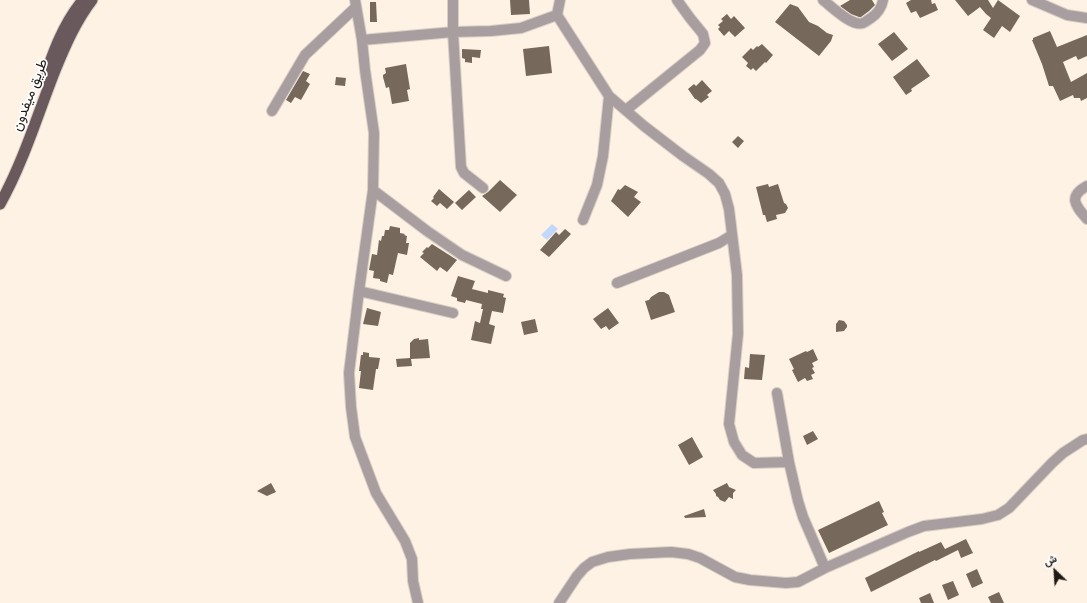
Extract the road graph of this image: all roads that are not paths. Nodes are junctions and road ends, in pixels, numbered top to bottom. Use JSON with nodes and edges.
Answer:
{"nodes":[{"id":1,"x":82,"y":0,"type":"edge"},
{"id":2,"x":92,"y":0,"type":"edge"},
{"id":3,"x":453,"y":0,"type":"edge"},
{"id":4,"x":560,"y":0,"type":"edge"},
{"id":5,"x":677,"y":0,"type":"edge"},
{"id":6,"x":824,"y":0,"type":"edge"},
{"id":7,"x":883,"y":0,"type":"edge"},
{"id":8,"x":1032,"y":0,"type":"edge"},
{"id":9,"x":355,"y":3,"type":"edge"},
{"id":10,"x":557,"y":15,"type":"junction"},
{"id":11,"x":1087,"y":18,"type":"edge"},
{"id":12,"x":453,"y":32,"type":"junction"},
{"id":13,"x":362,"y":40,"type":"junction"},
{"id":14,"x":610,"y":96,"type":"junction"},
{"id":15,"x":626,"y":110,"type":"junction"},
{"id":16,"x":272,"y":111,"type":"dead end"},
{"id":17,"x":1087,"y":186,"type":"edge"},
{"id":18,"x":0,"y":188,"type":"edge"},
{"id":19,"x":483,"y":188,"type":"dead end"},
{"id":20,"x":373,"y":190,"type":"junction"},
{"id":21,"x":0,"y":204,"type":"edge"},
{"id":22,"x":1087,"y":219,"type":"edge"},
{"id":23,"x":583,"y":220,"type":"dead end"},
{"id":24,"x":732,"y":235,"type":"junction"},
{"id":25,"x":506,"y":276,"type":"dead end"},
{"id":26,"x":617,"y":283,"type":"dead end"},
{"id":27,"x":359,"y":291,"type":"junction"},
{"id":28,"x":453,"y":313,"type":"dead end"},
{"id":29,"x":777,"y":394,"type":"dead end"},
{"id":30,"x":1087,"y":439,"type":"edge"},
{"id":31,"x":789,"y":462,"type":"junction"},
{"id":32,"x":825,"y":568,"type":"junction"},
{"id":33,"x":418,"y":603,"type":"edge"},
{"id":34,"x":559,"y":603,"type":"edge"}],
"edges":[{"from":1,"to":18,"type":"main road","name":"طريق ميفدون"},
{"from":2,"to":21,"type":"main road","name":"طريق ميفدون"},
{"from":3,"to":12,"type":"street"},
{"from":4,"to":10,"type":"street"},
{"from":5,"to":15,"type":"street"},
{"from":6,"to":7,"type":"street"},
{"from":8,"to":11,"type":"street"},
{"from":9,"to":13,"type":"street"},
{"from":9,"to":16,"type":"street"},
{"from":10,"to":12,"type":"street"},
{"from":10,"to":14,"type":"street"},
{"from":12,"to":13,"type":"street"},
{"from":12,"to":19,"type":"street"},
{"from":13,"to":20,"type":"street"},
{"from":14,"to":15,"type":"street"},
{"from":14,"to":23,"type":"street"},
{"from":15,"to":24,"type":"street"},
{"from":17,"to":22,"type":"street"},
{"from":20,"to":25,"type":"street"},
{"from":20,"to":27,"type":"street"},
{"from":24,"to":26,"type":"street"},
{"from":24,"to":31,"type":"street"},
{"from":27,"to":28,"type":"street"},
{"from":27,"to":33,"type":"street"},
{"from":29,"to":31,"type":"street"},
{"from":30,"to":32,"type":"street"},
{"from":31,"to":32,"type":"street"},
{"from":32,"to":34,"type":"street"}]}
